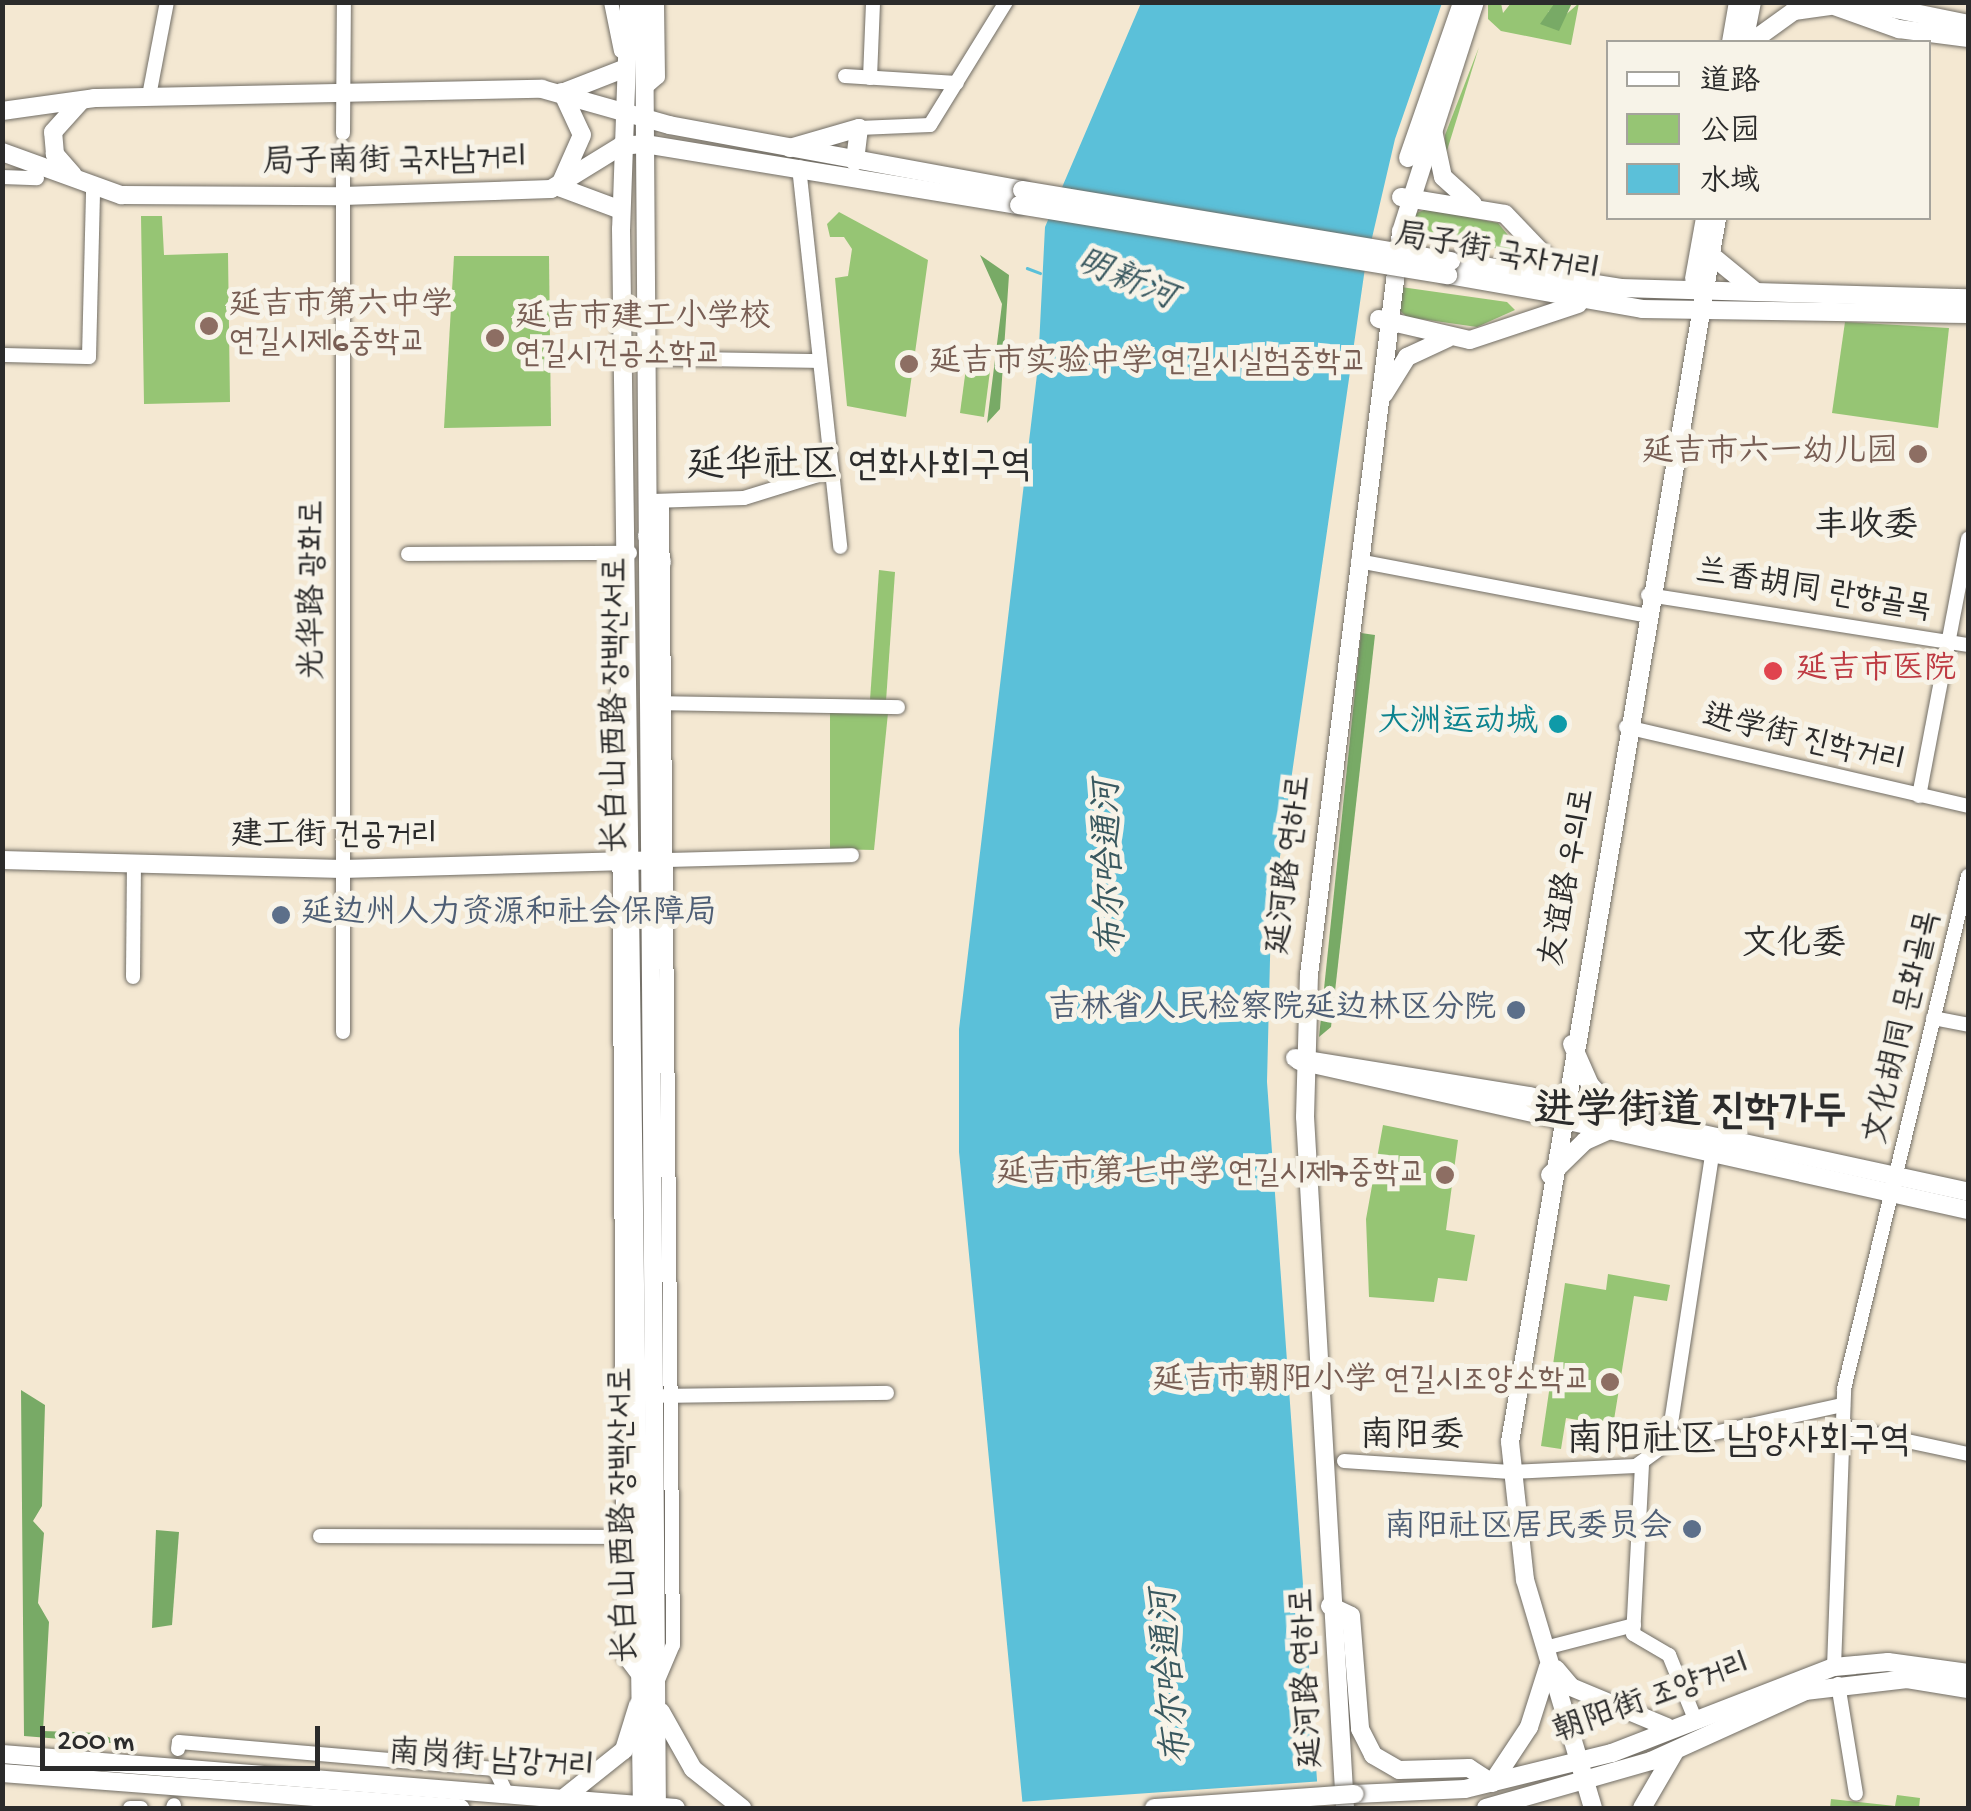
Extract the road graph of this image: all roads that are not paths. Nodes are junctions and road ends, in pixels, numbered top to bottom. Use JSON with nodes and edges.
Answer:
{"nodes":[{"id":1,"x":167,"y":2,"type":"edge"},
{"id":2,"x":344,"y":2,"type":"edge"},
{"id":3,"x":611,"y":2,"type":"edge"},
{"id":4,"x":629,"y":2,"type":"edge"},
{"id":5,"x":644,"y":2,"type":"edge"},
{"id":6,"x":657,"y":2,"type":"edge"},
{"id":7,"x":873,"y":2,"type":"edge"},
{"id":8,"x":1006,"y":2,"type":"edge"},
{"id":9,"x":1462,"y":2,"type":"edge"},
{"id":10,"x":1475,"y":2,"type":"edge"},
{"id":11,"x":1726,"y":2,"type":"edge"},
{"id":12,"x":1738,"y":2,"type":"edge"},
{"id":13,"x":1752,"y":2,"type":"edge"},
{"id":14,"x":1861,"y":2,"type":"edge"},
{"id":15,"x":1827,"y":4,"type":"edge"},
{"id":16,"x":1968,"y":24,"type":"edge"},
{"id":17,"x":1736,"y":37,"type":"edge"},
{"id":18,"x":1968,"y":38,"type":"edge"},
{"id":19,"x":1754,"y":40,"type":"edge"},
{"id":20,"x":621,"y":50,"type":"junction"},
{"id":21,"x":622,"y":70,"type":"junction"},
{"id":22,"x":845,"y":76,"type":"dead end"},
{"id":23,"x":870,"y":78,"type":"junction"},
{"id":24,"x":957,"y":83,"type":"junction"},
{"id":25,"x":644,"y":89,"type":"junction"},
{"id":26,"x":562,"y":92,"type":"junction"},
{"id":27,"x":343,"y":95,"type":"junction"},
{"id":28,"x":149,"y":96,"type":"junction"},
{"id":29,"x":86,"y":98,"type":"junction"},
{"id":30,"x":2,"y":111,"type":"edge"},
{"id":31,"x":622,"y":112,"type":"junction"},
{"id":32,"x":643,"y":118,"type":"junction"},
{"id":33,"x":1433,"y":119,"type":"junction"},
{"id":34,"x":860,"y":128,"type":"junction"},
{"id":35,"x":645,"y":144,"type":"junction"},
{"id":36,"x":622,"y":146,"type":"junction"},
{"id":37,"x":790,"y":148,"type":"junction"},
{"id":38,"x":2,"y":152,"type":"edge"},
{"id":39,"x":855,"y":162,"type":"junction"},
{"id":40,"x":799,"y":168,"type":"junction"},
{"id":41,"x":2,"y":177,"type":"edge"},
{"id":42,"x":36,"y":178,"type":"dead end"},
{"id":43,"x":86,"y":184,"type":"junction"},
{"id":44,"x":560,"y":187,"type":"junction"},
{"id":45,"x":343,"y":196,"type":"junction"},
{"id":46,"x":1020,"y":198,"type":"junction"},
{"id":47,"x":1403,"y":200,"type":"junction"},
{"id":48,"x":1478,"y":208,"type":"junction"},
{"id":49,"x":621,"y":220,"type":"junction"},
{"id":50,"x":1704,"y":220,"type":"edge"},
{"id":51,"x":1717,"y":220,"type":"edge"},
{"id":52,"x":1711,"y":255,"type":"junction"},
{"id":53,"x":1569,"y":281,"type":"junction"},
{"id":54,"x":1538,"y":282,"type":"junction"},
{"id":55,"x":1764,"y":294,"type":"junction"},
{"id":56,"x":1698,"y":298,"type":"junction"},
{"id":57,"x":1968,"y":298,"type":"edge"},
{"id":58,"x":1584,"y":303,"type":"junction"},
{"id":59,"x":1968,"y":314,"type":"edge"},
{"id":60,"x":1383,"y":317,"type":"junction"},
{"id":61,"x":1458,"y":338,"type":"junction"},
{"id":62,"x":2,"y":355,"type":"edge"},
{"id":63,"x":645,"y":358,"type":"junction"},
{"id":64,"x":817,"y":360,"type":"junction"},
{"id":65,"x":1378,"y":404,"type":"junction"},
{"id":66,"x":830,"y":471,"type":"junction"},
{"id":67,"x":654,"y":501,"type":"junction"},
{"id":68,"x":647,"y":536,"type":"junction"},
{"id":69,"x":1968,"y":540,"type":"edge"},
{"id":70,"x":840,"y":547,"type":"dead end"},
{"id":71,"x":624,"y":553,"type":"junction"},
{"id":72,"x":408,"y":554,"type":"dead end"},
{"id":73,"x":1358,"y":561,"type":"junction"},
{"id":74,"x":662,"y":562,"type":"junction"},
{"id":75,"x":1648,"y":595,"type":"junction"},
{"id":76,"x":1645,"y":615,"type":"junction"},
{"id":77,"x":1950,"y":642,"type":"junction"},
{"id":78,"x":1968,"y":645,"type":"edge"},
{"id":79,"x":656,"y":703,"type":"junction"},
{"id":80,"x":898,"y":707,"type":"dead end"},
{"id":81,"x":1626,"y":727,"type":"junction"},
{"id":82,"x":1919,"y":796,"type":"junction"},
{"id":83,"x":1968,"y":806,"type":"edge"},
{"id":84,"x":852,"y":855,"type":"dead end"},
{"id":85,"x":2,"y":860,"type":"edge"},
{"id":86,"x":641,"y":861,"type":"junction"},
{"id":87,"x":134,"y":865,"type":"junction"},
{"id":88,"x":342,"y":869,"type":"junction"},
{"id":89,"x":1968,"y":876,"type":"edge"},
{"id":90,"x":134,"y":977,"type":"dead end"},
{"id":91,"x":1932,"y":1018,"type":"junction"},
{"id":92,"x":1968,"y":1025,"type":"edge"},
{"id":93,"x":343,"y":1032,"type":"dead end"},
{"id":94,"x":1572,"y":1043,"type":"junction"},
{"id":95,"x":1302,"y":1059,"type":"junction"},
{"id":96,"x":1560,"y":1110,"type":"junction"},
{"id":97,"x":1615,"y":1122,"type":"junction"},
{"id":98,"x":1713,"y":1150,"type":"junction"},
{"id":99,"x":1550,"y":1176,"type":"junction"},
{"id":100,"x":1895,"y":1184,"type":"junction"},
{"id":101,"x":1968,"y":1192,"type":"edge"},
{"id":102,"x":1968,"y":1210,"type":"edge"},
{"id":103,"x":888,"y":1393,"type":"dead end"},
{"id":104,"x":663,"y":1396,"type":"junction"},
{"id":105,"x":1843,"y":1405,"type":"junction"},
{"id":106,"x":1842,"y":1427,"type":"junction"},
{"id":107,"x":1668,"y":1443,"type":"junction"},
{"id":108,"x":1968,"y":1454,"type":"edge"},
{"id":109,"x":1344,"y":1461,"type":"dead end"},
{"id":110,"x":1642,"y":1465,"type":"junction"},
{"id":111,"x":1511,"y":1472,"type":"junction"},
{"id":112,"x":320,"y":1536,"type":"dead end"},
{"id":113,"x":631,"y":1538,"type":"junction"},
{"id":114,"x":1330,"y":1606,"type":"junction"},
{"id":115,"x":1634,"y":1625,"type":"junction"},
{"id":116,"x":1547,"y":1655,"type":"junction"},
{"id":117,"x":1968,"y":1673,"type":"edge"},
{"id":118,"x":1836,"y":1676,"type":"junction"},
{"id":119,"x":1968,"y":1689,"type":"edge"},
{"id":120,"x":650,"y":1690,"type":"junction"},
{"id":121,"x":1695,"y":1719,"type":"junction"},
{"id":122,"x":1673,"y":1728,"type":"junction"},
{"id":123,"x":178,"y":1749,"type":"dead end"},
{"id":124,"x":1675,"y":1751,"type":"junction"},
{"id":125,"x":2,"y":1754,"type":"edge"},
{"id":126,"x":1374,"y":1755,"type":"junction"},
{"id":127,"x":1578,"y":1762,"type":"junction"},
{"id":128,"x":49,"y":1768,"type":"junction"},
{"id":129,"x":2,"y":1774,"type":"edge"},
{"id":130,"x":1492,"y":1783,"type":"junction"},
{"id":131,"x":1585,"y":1783,"type":"junction"},
{"id":132,"x":506,"y":1793,"type":"junction"},
{"id":133,"x":1856,"y":1794,"type":"dead end"},
{"id":134,"x":563,"y":1798,"type":"junction"},
{"id":135,"x":1354,"y":1799,"type":"edge"},
{"id":136,"x":1512,"y":1806,"type":"edge"},
{"id":137,"x":655,"y":1807,"type":"edge"},
{"id":138,"x":130,"y":1808,"type":"edge"},
{"id":139,"x":141,"y":1808,"type":"edge"},
{"id":140,"x":460,"y":1808,"type":"edge"},
{"id":141,"x":742,"y":1808,"type":"edge"},
{"id":142,"x":1154,"y":1808,"type":"edge"},
{"id":143,"x":1336,"y":1808,"type":"edge"},
{"id":144,"x":1486,"y":1808,"type":"edge"},
{"id":145,"x":1593,"y":1808,"type":"edge"},
{"id":146,"x":1642,"y":1808,"type":"edge"}],
"edges":[{"from":1,"to":28,"type":"street"},
{"from":2,"to":27,"type":"street","name":"光华路 광화로"},
{"from":3,"to":20,"type":"street","name":"长白山西路 장백산서로"},
{"from":4,"to":20,"type":"main road","name":"长白山西路 장백산서로"},
{"from":5,"to":25,"type":"main road","name":"长白山西路 장백산서로"},
{"from":6,"to":25,"type":"street","name":"长白山西路 장백산서로"},
{"from":7,"to":23,"type":"street"},
{"from":8,"to":24,"type":"street"},
{"from":9,"to":47,"type":"main road","name":"延河路 연하로"},
{"from":10,"to":33,"type":"main road","name":"延河路 연하로"},
{"from":11,"to":17,"type":"main road"},
{"from":12,"to":17,"type":"main road"},
{"from":13,"to":17,"type":"main road"},
{"from":14,"to":16,"type":"main road"},
{"from":15,"to":18,"type":"main road"},
{"from":15,"to":19,"type":"main road"},
{"from":20,"to":21,"type":"main road","name":"长白山西路 장백산서로"},
{"from":21,"to":26,"type":"main road"},
{"from":21,"to":31,"type":"main road","name":"长白山西路 장백산서로"},
{"from":22,"to":23,"type":"street"},
{"from":23,"to":24,"type":"street"},
{"from":24,"to":34,"type":"street"},
{"from":25,"to":32,"type":"main road","name":"长白山西路 장백산서로"},
{"from":26,"to":27,"type":"main road"},
{"from":26,"to":31,"type":"main road"},
{"from":26,"to":44,"type":"main road"},
{"from":27,"to":28,"type":"main road"},
{"from":27,"to":45,"type":"street","name":"光华路 광화로"},
{"from":28,"to":29,"type":"main road"},
{"from":29,"to":30,"type":"main road"},
{"from":29,"to":43,"type":"main road"},
{"from":31,"to":32,"type":"main road"},
{"from":31,"to":36,"type":"main road","name":"长白山西路 장백산서로"},
{"from":32,"to":35,"type":"main road","name":"长白山西路 장백산서로"},
{"from":32,"to":37,"type":"main road"},
{"from":33,"to":47,"type":"main road","name":"延河路 연하로"},
{"from":33,"to":48,"type":"main road"},
{"from":34,"to":37,"type":"main road"},
{"from":34,"to":39,"type":"main road"},
{"from":35,"to":36,"type":"main road","name":"局子南街 국자남거리"},
{"from":35,"to":40,"type":"main road","name":"局子南街 국자남거리"},
{"from":35,"to":63,"type":"main road","name":"长白山西路 장백산서로"},
{"from":36,"to":44,"type":"main road","name":"局子南街 국자남거리"},
{"from":36,"to":49,"type":"main road","name":"长白山西路 장백산서로"},
{"from":37,"to":39,"type":"main road"},
{"from":38,"to":43,"type":"main road","name":"局子南街 국자남거리"},
{"from":39,"to":46,"type":"main road"},
{"from":40,"to":46,"type":"main road","name":"局子南街 국자남거리"},
{"from":40,"to":64,"type":"street"},
{"from":41,"to":42,"type":"street"},
{"from":43,"to":45,"type":"main road","name":"局子南街 국자남거리"},
{"from":43,"to":62,"type":"street"},
{"from":44,"to":45,"type":"main road","name":"局子南街 국자남거리"},
{"from":44,"to":49,"type":"main road"},
{"from":45,"to":88,"type":"street","name":"光华路 광화로"},
{"from":46,"to":54,"type":"main road","name":"局子街 국자거리","bridge":true},
{"from":47,"to":48,"type":"main road"},
{"from":47,"to":54,"type":"main road"},
{"from":47,"to":60,"type":"main road","name":"延河路 연하로"},
{"from":48,"to":53,"type":"main road"},
{"from":49,"to":71,"type":"main road","name":"长白山西路 장백산서로"},
{"from":50,"to":56,"type":"main road","name":"友谊路 우의로"},
{"from":51,"to":52,"type":"main road","name":"友谊路 우의로"},
{"from":52,"to":55,"type":"main road"},
{"from":52,"to":56,"type":"main road","name":"友谊路 우의로"},
{"from":53,"to":54,"type":"main road","name":"局子街 국자거리"},
{"from":53,"to":56,"type":"main road","name":"局子街 국자거리"},
{"from":54,"to":58,"type":"main road","name":"局子街 국자거리"},
{"from":54,"to":60,"type":"main road"},
{"from":55,"to":56,"type":"main road","name":"局子街 국자거리"},
{"from":55,"to":57,"type":"main road","name":"局子街 국자거리"},
{"from":56,"to":58,"type":"main road","name":"局子街 국자거리"},
{"from":56,"to":59,"type":"main road","name":"局子街 국자거리"},
{"from":56,"to":75,"type":"main road","name":"友谊路 우의로"},
{"from":58,"to":61,"type":"main road"},
{"from":60,"to":61,"type":"main road"},
{"from":60,"to":65,"type":"main road","name":"延河路 연하로"},
{"from":60,"to":95,"type":"main road","name":"延河路 연하로"},
{"from":61,"to":65,"type":"main road"},
{"from":63,"to":64,"type":"street"},
{"from":63,"to":67,"type":"main road","name":"长白山西路 장백산서로"},
{"from":64,"to":66,"type":"street"},
{"from":65,"to":73,"type":"main road","name":"延河路 연하로"},
{"from":66,"to":67,"type":"street"},
{"from":66,"to":70,"type":"street"},
{"from":67,"to":68,"type":"main road","name":"长白山西路 장백산서로"},
{"from":67,"to":74,"type":"street","name":"长白山西路 장백산서로"},
{"from":68,"to":74,"type":"main road"},
{"from":68,"to":79,"type":"main road","name":"长白山西路 장백산서로"},
{"from":69,"to":77,"type":"street"},
{"from":71,"to":72,"type":"street"},
{"from":71,"to":86,"type":"main road","name":"长白山西路 장백산서로"},
{"from":73,"to":76,"type":"street"},
{"from":73,"to":95,"type":"main road","name":"延河路 연하로"},
{"from":74,"to":79,"type":"street","name":"长白山西路 장백산서로"},
{"from":75,"to":76,"type":"main road","name":"友谊路 우의로"},
{"from":75,"to":77,"type":"street","name":"兰香胡同 란향골목"},
{"from":76,"to":81,"type":"main road","name":"友谊路 우의로"},
{"from":77,"to":78,"type":"street","name":"兰香胡同 란향골목"},
{"from":77,"to":82,"type":"street"},
{"from":79,"to":80,"type":"street"},
{"from":79,"to":86,"type":"main road","name":"长白山西路 장백산서로"},
{"from":81,"to":82,"type":"street","name":"进学街 진학거리"},
{"from":81,"to":94,"type":"main road","name":"友谊路 우의로"},
{"from":82,"to":83,"type":"street","name":"进学街 진학거리"},
{"from":84,"to":86,"type":"street"},
{"from":85,"to":87,"type":"main road","name":"建工街 건공거리"},
{"from":86,"to":88,"type":"main road","name":"建工街 건공거리"},
{"from":86,"to":104,"type":"main road","name":"长白山西路 장백산서로"},
{"from":86,"to":113,"type":"main road","name":"长白山西路 장백산서로"},
{"from":87,"to":88,"type":"main road","name":"建工街 건공거리"},
{"from":87,"to":90,"type":"street"},
{"from":88,"to":93,"type":"street","name":"光华路 광화로"},
{"from":89,"to":91,"type":"street","name":"文化胡同 문화골목"},
{"from":91,"to":92,"type":"street"},
{"from":91,"to":100,"type":"street","name":"文化胡同 문화골목"},
{"from":94,"to":96,"type":"main road","name":"友谊路 우의로"},
{"from":94,"to":97,"type":"main road"},
{"from":95,"to":96,"type":"main road"},
{"from":95,"to":114,"type":"main road","name":"延河路 연하로"},
{"from":96,"to":97,"type":"main road"},
{"from":96,"to":99,"type":"main road","name":"友谊路 우의로"},
{"from":97,"to":98,"type":"main road"},
{"from":97,"to":99,"type":"main road"},
{"from":97,"to":100,"type":"main road"},
{"from":98,"to":100,"type":"main road"},
{"from":98,"to":107,"type":"street"},
{"from":99,"to":111,"type":"main road","name":"友谊路 우의로"},
{"from":100,"to":101,"type":"main road"},
{"from":100,"to":102,"type":"main road"},
{"from":100,"to":105,"type":"street","name":"文化胡同 문화골목"},
{"from":103,"to":104,"type":"street"},
{"from":104,"to":120,"type":"main road","name":"长白山西路 장백산서로"},
{"from":105,"to":106,"type":"street","name":"文化胡同 문화골목"},
{"from":105,"to":107,"type":"street"},
{"from":106,"to":108,"type":"street"},
{"from":106,"to":118,"type":"street","name":"文化胡同 문화골목"},
{"from":107,"to":110,"type":"street"},
{"from":109,"to":111,"type":"street"},
{"from":110,"to":111,"type":"street"},
{"from":110,"to":115,"type":"street"},
{"from":111,"to":116,"type":"main road","name":"友谊路 우의로"},
{"from":112,"to":113,"type":"street"},
{"from":113,"to":120,"type":"main road","name":"长白山西路 장백산서로"},
{"from":114,"to":126,"type":"main road"},
{"from":114,"to":135,"type":"main road","name":"延河路 연하로"},
{"from":114,"to":143,"type":"main road","name":"延河路 연하로"},
{"from":115,"to":116,"type":"street"},
{"from":115,"to":121,"type":"street"},
{"from":116,"to":122,"type":"main road"},
{"from":116,"to":127,"type":"main road","name":"友谊路 우의로"},
{"from":116,"to":130,"type":"main road"},
{"from":117,"to":118,"type":"main road","name":"朝阳街 조양거리"},
{"from":118,"to":119,"type":"main road","name":"朝阳街 조양거리"},
{"from":118,"to":121,"type":"main road","name":"朝阳街 조양거리"},
{"from":118,"to":124,"type":"main road","name":"朝阳街 조양거리"},
{"from":118,"to":133,"type":"street","name":"文化胡同 문화골목"},
{"from":120,"to":134,"type":"main road"},
{"from":120,"to":137,"type":"main road","name":"长白山西路 장백산서로"},
{"from":120,"to":141,"type":"main road"},
{"from":121,"to":122,"type":"main road","name":"朝阳街 조양거리"},
{"from":122,"to":127,"type":"main road","name":"朝阳街 조양거리"},
{"from":123,"to":132,"type":"street"},
{"from":124,"to":131,"type":"main road","name":"朝阳街 조양거리"},
{"from":124,"to":146,"type":"main road"},
{"from":125,"to":128,"type":"main road","name":"南岗街 남강거리"},
{"from":126,"to":130,"type":"main road"},
{"from":126,"to":135,"type":"main road"},
{"from":127,"to":130,"type":"main road","name":"朝阳街 조양거리"},
{"from":127,"to":131,"type":"main road","name":"友谊路 우의로"},
{"from":128,"to":129,"type":"main road","name":"南岗街 남강거리"},
{"from":128,"to":132,"type":"main road","name":"南岗街 남강거리"},
{"from":128,"to":140,"type":"main road","name":"南岗街 남강거리"},
{"from":130,"to":135,"type":"main road","name":"朝阳街 조양거리"},
{"from":131,"to":136,"type":"main road","name":"朝阳街 조양거리"},
{"from":131,"to":145,"type":"main road","name":"友谊路 우의로"},
{"from":132,"to":134,"type":"main road","name":"南岗街 남강거리"},
{"from":134,"to":137,"type":"main road","name":"南岗街 남강거리"},
{"from":135,"to":142,"type":"main road","name":"朝阳街 조양거리","bridge":true},
{"from":136,"to":144,"type":"main road","name":"朝阳街 조양거리"},
{"from":138,"to":139,"type":"street"}]}
